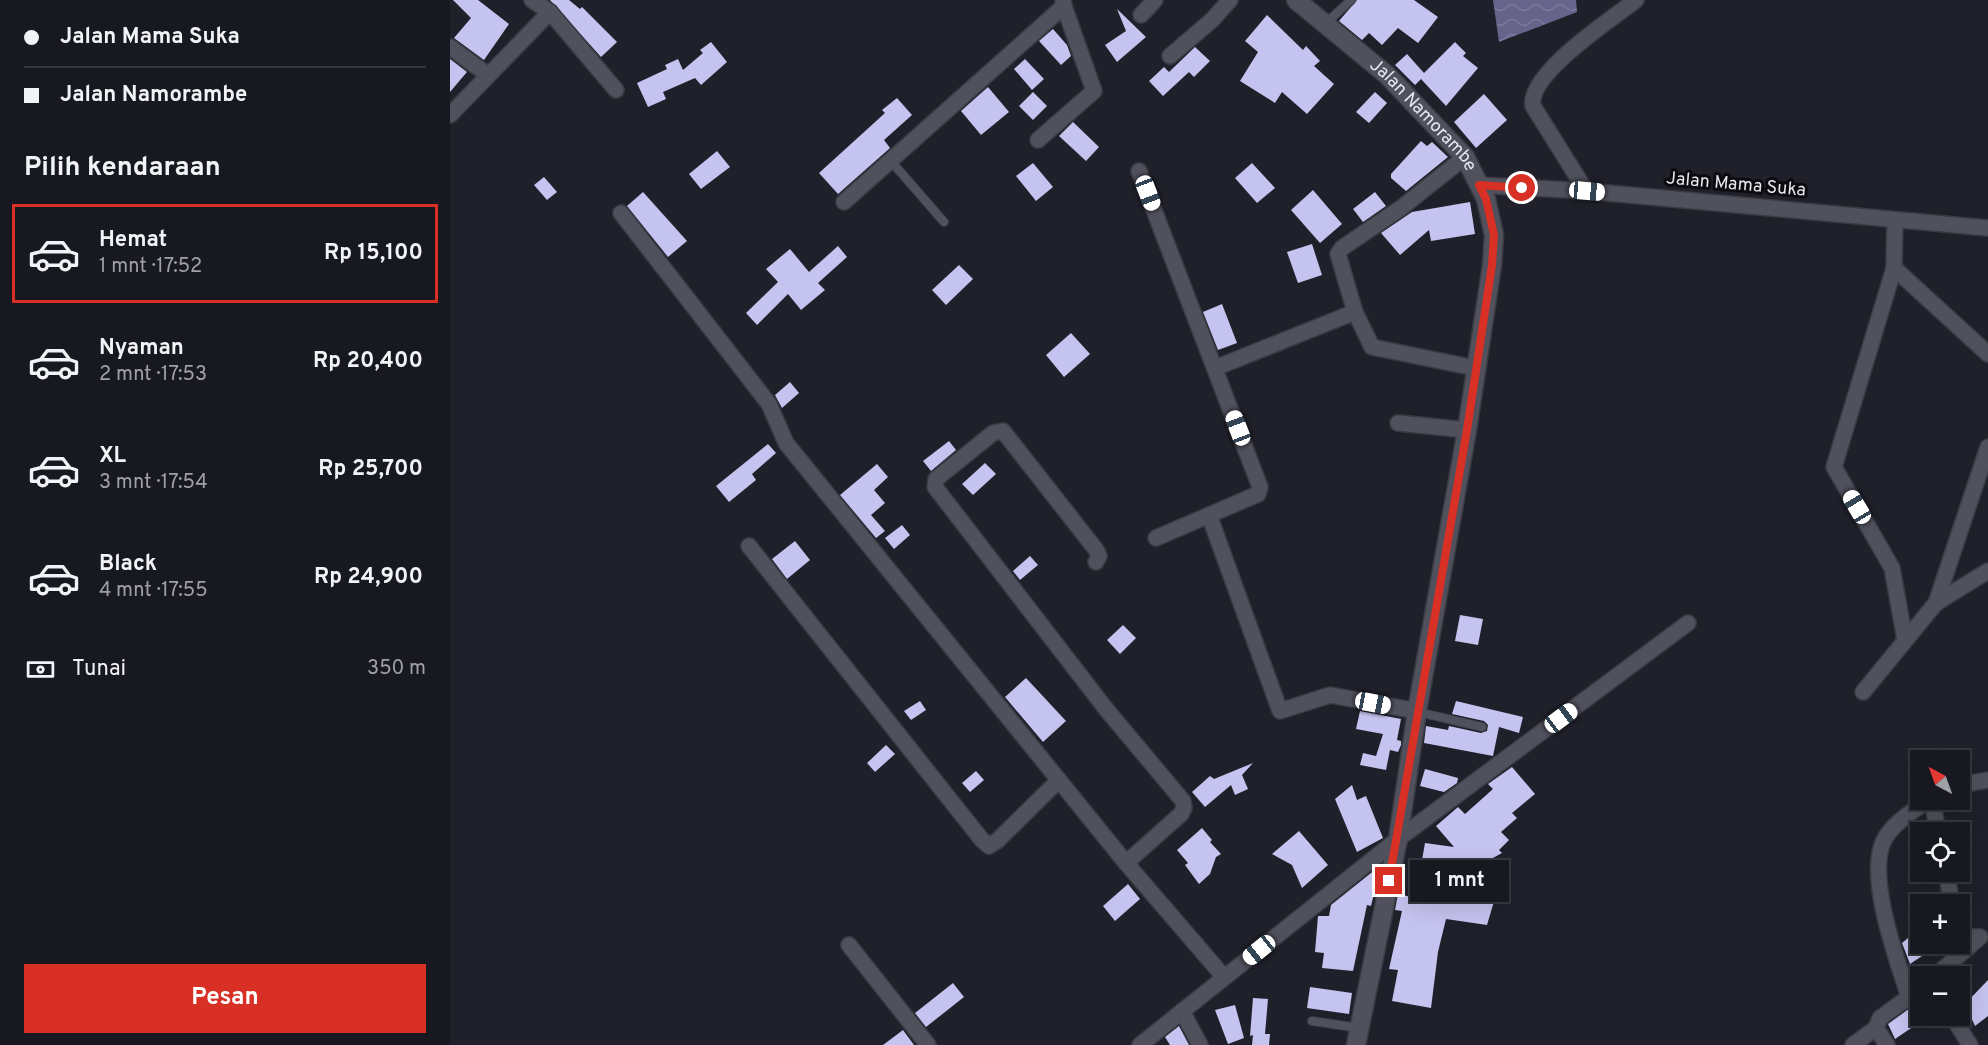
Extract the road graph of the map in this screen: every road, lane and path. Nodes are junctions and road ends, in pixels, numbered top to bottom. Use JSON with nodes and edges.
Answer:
{"nodes":[{"id":1,"x":532,"y":0,"type":"edge"},
{"id":2,"x":1155,"y":0,"type":"edge"},
{"id":3,"x":1230,"y":0,"type":"edge"},
{"id":4,"x":1296,"y":0,"type":"edge"},
{"id":5,"x":1352,"y":0,"type":"edge"},
{"id":6,"x":1636,"y":0,"type":"edge"},
{"id":7,"x":1064,"y":3,"type":"edge"},
{"id":8,"x":549,"y":12,"type":"junction"},
{"id":9,"x":1141,"y":15,"type":"dead end"},
{"id":10,"x":1325,"y":24,"type":"junction"},
{"id":11,"x":450,"y":47,"type":"edge"},
{"id":12,"x":1170,"y":56,"type":"dead end"},
{"id":13,"x":488,"y":75,"type":"junction"},
{"id":14,"x":616,"y":90,"type":"dead end"},
{"id":15,"x":450,"y":115,"type":"edge"},
{"id":16,"x":1038,"y":140,"type":"dead end"},
{"id":17,"x":1466,"y":157,"type":"junction"},
{"id":18,"x":890,"y":160,"type":"junction"},
{"id":19,"x":1139,"y":171,"type":"dead end"},
{"id":20,"x":1479,"y":185,"type":"junction"},
{"id":21,"x":1587,"y":191,"type":"junction"},
{"id":22,"x":844,"y":202,"type":"dead end"},
{"id":23,"x":621,"y":213,"type":"dead end"},
{"id":24,"x":1895,"y":220,"type":"junction"},
{"id":25,"x":944,"y":222,"type":"dead end"},
{"id":26,"x":1988,"y":228,"type":"edge"},
{"id":27,"x":1894,"y":268,"type":"junction"},
{"id":28,"x":1355,"y":312,"type":"junction"},
{"id":29,"x":1988,"y":354,"type":"edge"},
{"id":30,"x":1215,"y":368,"type":"junction"},
{"id":31,"x":1475,"y":368,"type":"junction"},
{"id":32,"x":1398,"y":423,"type":"dead end"},
{"id":33,"x":1467,"y":430,"type":"junction"},
{"id":34,"x":1988,"y":447,"type":"edge"},
{"id":35,"x":1209,"y":515,"type":"junction"},
{"id":36,"x":1156,"y":538,"type":"dead end"},
{"id":37,"x":749,"y":546,"type":"dead end"},
{"id":38,"x":1096,"y":562,"type":"dead end"},
{"id":39,"x":1988,"y":571,"type":"edge"},
{"id":40,"x":1936,"y":603,"type":"junction"},
{"id":41,"x":1688,"y":623,"type":"dead end"},
{"id":42,"x":1905,"y":640,"type":"junction"},
{"id":43,"x":1863,"y":692,"type":"dead end"},
{"id":44,"x":1417,"y":711,"type":"junction"},
{"id":45,"x":1482,"y":727,"type":"dead end"},
{"id":46,"x":1059,"y":780,"type":"junction"},
{"id":47,"x":1988,"y":780,"type":"edge"},
{"id":48,"x":1970,"y":783,"type":"edge"},
{"id":49,"x":1917,"y":810,"type":"edge"},
{"id":50,"x":1398,"y":839,"type":"junction"},
{"id":51,"x":1126,"y":863,"type":"junction"},
{"id":52,"x":1984,"y":943,"type":"edge"},
{"id":53,"x":849,"y":945,"type":"dead end"},
{"id":54,"x":1950,"y":966,"type":"edge"},
{"id":55,"x":1224,"y":977,"type":"junction"},
{"id":56,"x":1910,"y":983,"type":"edge"},
{"id":57,"x":1910,"y":996,"type":"edge"},
{"id":58,"x":1182,"y":1011,"type":"junction"},
{"id":59,"x":1312,"y":1021,"type":"dead end"},
{"id":60,"x":1958,"y":1026,"type":"edge"},
{"id":61,"x":1876,"y":1029,"type":"junction"},
{"id":62,"x":1357,"y":1036,"type":"edge"},
{"id":63,"x":928,"y":1045,"type":"edge"},
{"id":64,"x":1140,"y":1045,"type":"edge"},
{"id":65,"x":1200,"y":1045,"type":"edge"},
{"id":66,"x":1853,"y":1045,"type":"edge"},
{"id":67,"x":1887,"y":1045,"type":"edge"},
{"id":68,"x":1970,"y":1045,"type":"edge"}],
"edges":[{"from":1,"to":8,"type":"street"},
{"from":2,"to":9,"type":"street"},
{"from":3,"to":12,"type":"street"},
{"from":4,"to":10,"type":"main road","name":"Jalan Namorambe"},
{"from":5,"to":10,"type":"lane"},
{"from":6,"to":21,"type":"street"},
{"from":7,"to":16,"type":"street"},
{"from":7,"to":18,"type":"street"},
{"from":8,"to":13,"type":"street"},
{"from":8,"to":14,"type":"street"},
{"from":10,"to":17,"type":"main road","name":"Jalan Namorambe"},
{"from":11,"to":13,"type":"street"},
{"from":13,"to":15,"type":"street"},
{"from":17,"to":20,"type":"main road","name":"Jalan Namorambe"},
{"from":17,"to":28,"type":"street"},
{"from":18,"to":22,"type":"street"},
{"from":18,"to":25,"type":"lane"},
{"from":19,"to":30,"type":"street"},
{"from":20,"to":21,"type":"street","name":"Jalan Mama Suka"},
{"from":20,"to":31,"type":"main road","name":"Jalan Namorambe"},
{"from":21,"to":24,"type":"street","name":"Jalan Mama Suka"},
{"from":23,"to":46,"type":"street"},
{"from":24,"to":26,"type":"street","name":"Jalan Mama Suka"},
{"from":24,"to":27,"type":"street"},
{"from":27,"to":29,"type":"street"},
{"from":27,"to":42,"type":"street"},
{"from":28,"to":30,"type":"street"},
{"from":28,"to":31,"type":"street"},
{"from":30,"to":35,"type":"street"},
{"from":31,"to":33,"type":"main road","name":"Jalan Namorambe"},
{"from":32,"to":33,"type":"street"},
{"from":33,"to":44,"type":"main road","name":"Jalan Namorambe"},
{"from":34,"to":40,"type":"street"},
{"from":35,"to":36,"type":"street"},
{"from":35,"to":44,"type":"street"},
{"from":37,"to":46,"type":"street"},
{"from":38,"to":51,"type":"street"},
{"from":39,"to":40,"type":"street"},
{"from":40,"to":42,"type":"street"},
{"from":41,"to":50,"type":"street"},
{"from":42,"to":43,"type":"street"},
{"from":44,"to":45,"type":"lane"},
{"from":44,"to":50,"type":"main road","name":"Jalan Namorambe"},
{"from":46,"to":51,"type":"street"},
{"from":47,"to":48,"type":"street"},
{"from":49,"to":56,"type":"street"},
{"from":50,"to":55,"type":"street"},
{"from":50,"to":62,"type":"main road","name":"Jalan Namorambe"},
{"from":51,"to":55,"type":"street"},
{"from":52,"to":54,"type":"street"},
{"from":53,"to":63,"type":"street"},
{"from":55,"to":58,"type":"street"},
{"from":57,"to":61,"type":"street"},
{"from":58,"to":64,"type":"street"},
{"from":58,"to":65,"type":"street"},
{"from":59,"to":62,"type":"lane"},
{"from":60,"to":68,"type":"street"},
{"from":61,"to":66,"type":"street"},
{"from":61,"to":67,"type":"street"}]}
